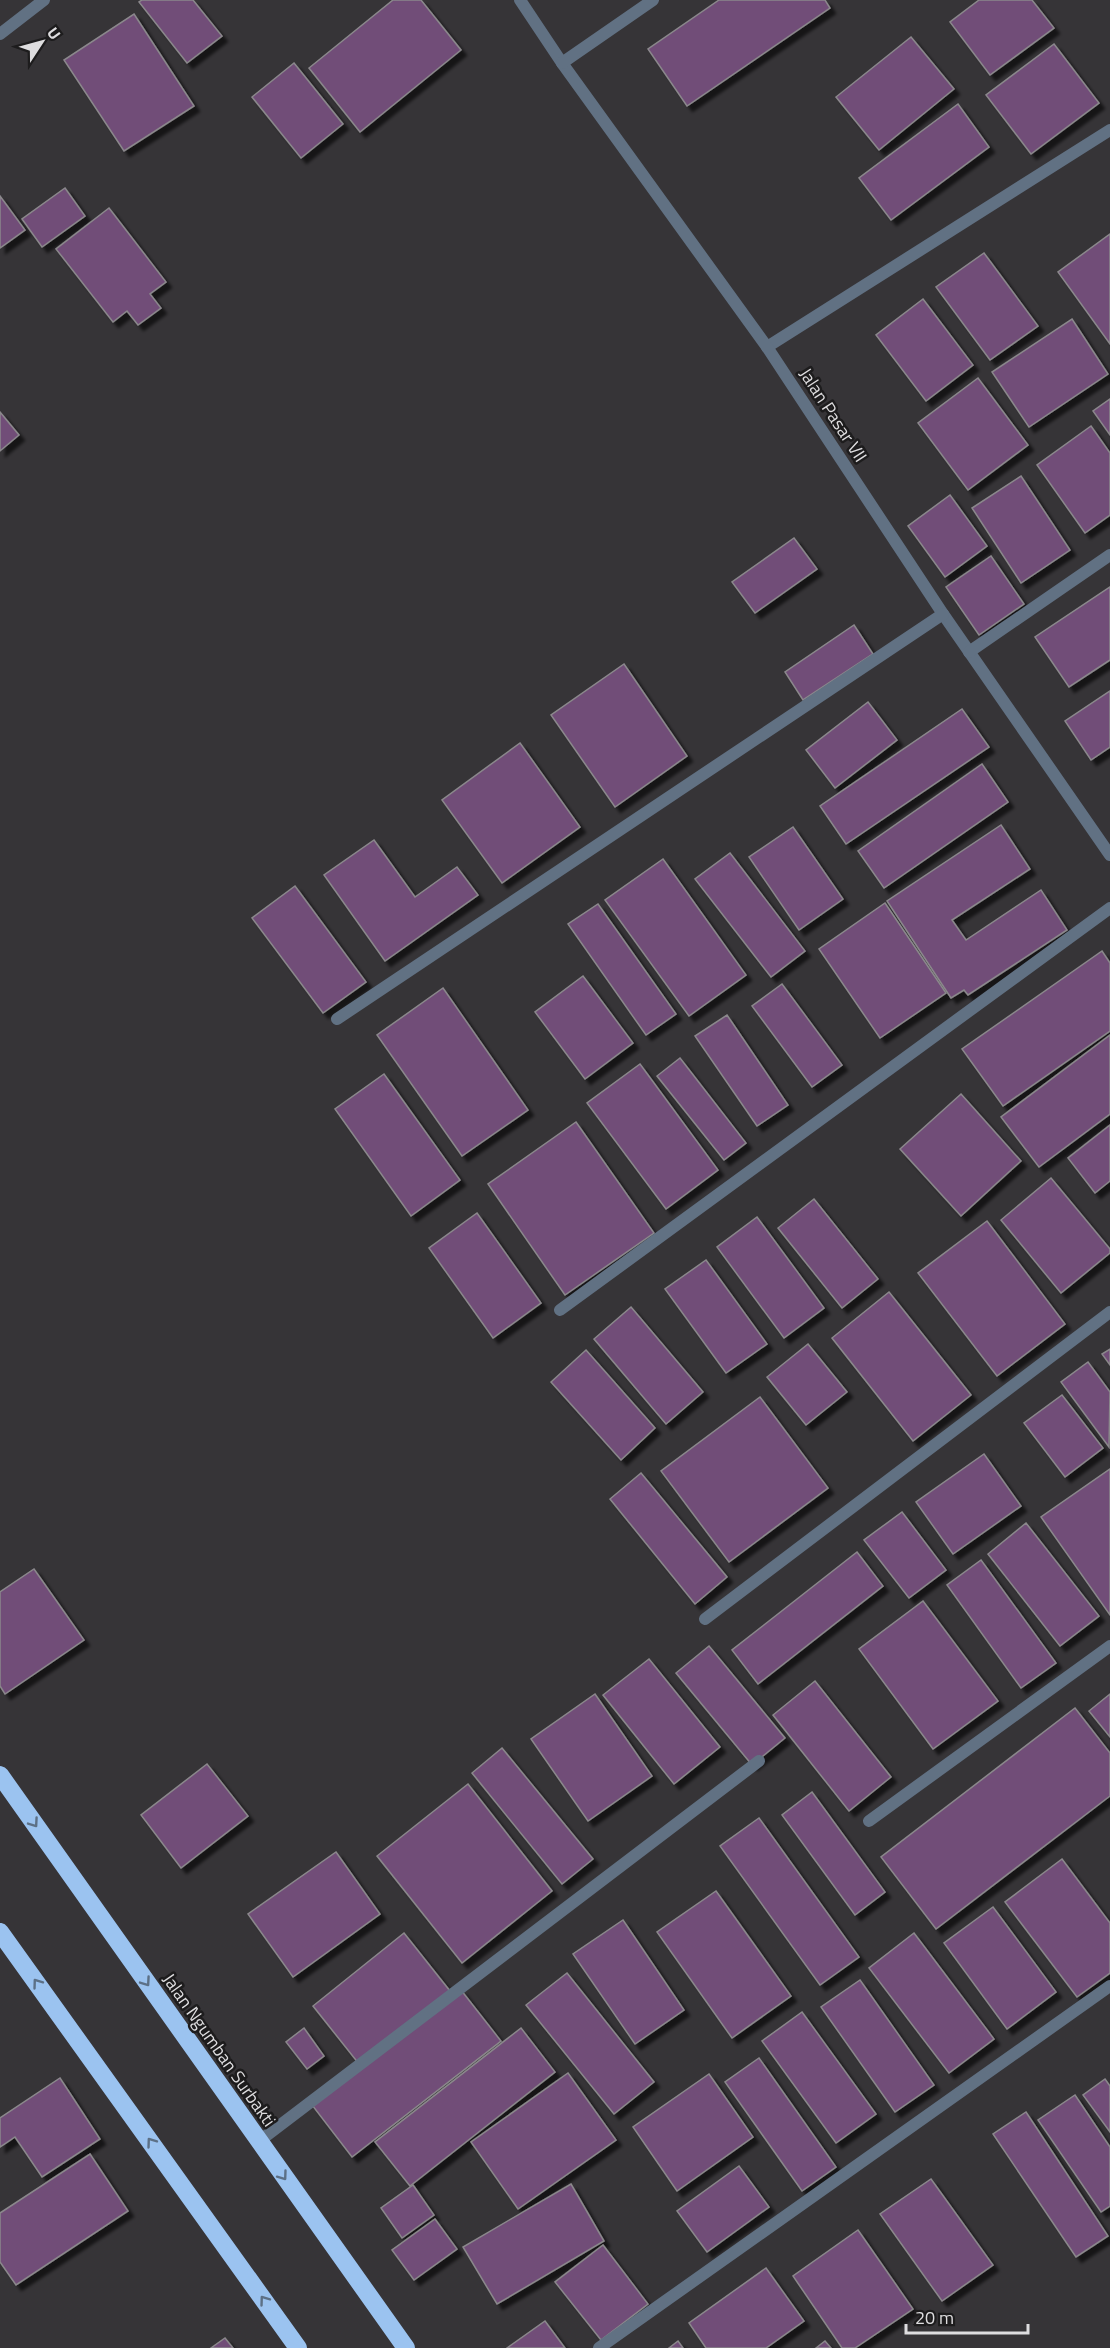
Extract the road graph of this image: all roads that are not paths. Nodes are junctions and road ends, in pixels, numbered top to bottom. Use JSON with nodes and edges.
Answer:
{"nodes":[{"id":1,"x":44,"y":0,"type":"edge"},
{"id":2,"x":520,"y":0,"type":"edge"},
{"id":3,"x":653,"y":0,"type":"edge"},
{"id":4,"x":0,"y":34,"type":"edge"},
{"id":5,"x":562,"y":63,"type":"junction"},
{"id":6,"x":1110,"y":130,"type":"edge"},
{"id":7,"x":767,"y":347,"type":"junction"},
{"id":8,"x":1110,"y":555,"type":"edge"},
{"id":9,"x":943,"y":614,"type":"junction"},
{"id":10,"x":969,"y":652,"type":"junction"},
{"id":11,"x":1105,"y":836,"type":"edge"},
{"id":12,"x":1110,"y":855,"type":"edge"},
{"id":13,"x":1110,"y":908,"type":"edge"},
{"id":14,"x":337,"y":1020,"type":"dead end"},
{"id":15,"x":560,"y":1310,"type":"dead end"},
{"id":16,"x":1110,"y":1312,"type":"edge"},
{"id":17,"x":705,"y":1619,"type":"dead end"},
{"id":18,"x":1110,"y":1646,"type":"edge"},
{"id":19,"x":759,"y":1761,"type":"dead end"},
{"id":20,"x":0,"y":1775,"type":"edge"},
{"id":21,"x":869,"y":1821,"type":"dead end"},
{"id":22,"x":0,"y":1932,"type":"edge"},
{"id":23,"x":1110,"y":1986,"type":"edge"},
{"id":24,"x":258,"y":2142,"type":"junction"},
{"id":25,"x":298,"y":2348,"type":"edge"},
{"id":26,"x":406,"y":2348,"type":"edge"},
{"id":27,"x":599,"y":2348,"type":"edge"}],
"edges":[{"from":1,"to":4,"type":"street"},
{"from":2,"to":5,"type":"street","name":"Jalan Pasar VII"},
{"from":3,"to":5,"type":"street"},
{"from":5,"to":7,"type":"street","name":"Jalan Pasar VII"},
{"from":6,"to":7,"type":"street"},
{"from":7,"to":9,"type":"street","name":"Jalan Pasar VII"},
{"from":8,"to":10,"type":"street"},
{"from":9,"to":10,"type":"street","name":"Jalan Pasar VII"},
{"from":9,"to":14,"type":"street"},
{"from":10,"to":11,"type":"street","name":"Jalan Pasar VII"},
{"from":11,"to":12,"type":"street","name":"Jalan Pasar VII"},
{"from":13,"to":15,"type":"street"},
{"from":16,"to":17,"type":"street"},
{"from":18,"to":21,"type":"street"},
{"from":19,"to":24,"type":"street"},
{"from":20,"to":24,"type":"highway","name":"Jalan Ngumban Surbakti","one_way":true},
{"from":25,"to":22,"type":"highway","one_way":true},
{"from":23,"to":27,"type":"street"},
{"from":24,"to":26,"type":"highway","name":"Jalan Ngumban Surbakti","one_way":true}]}
